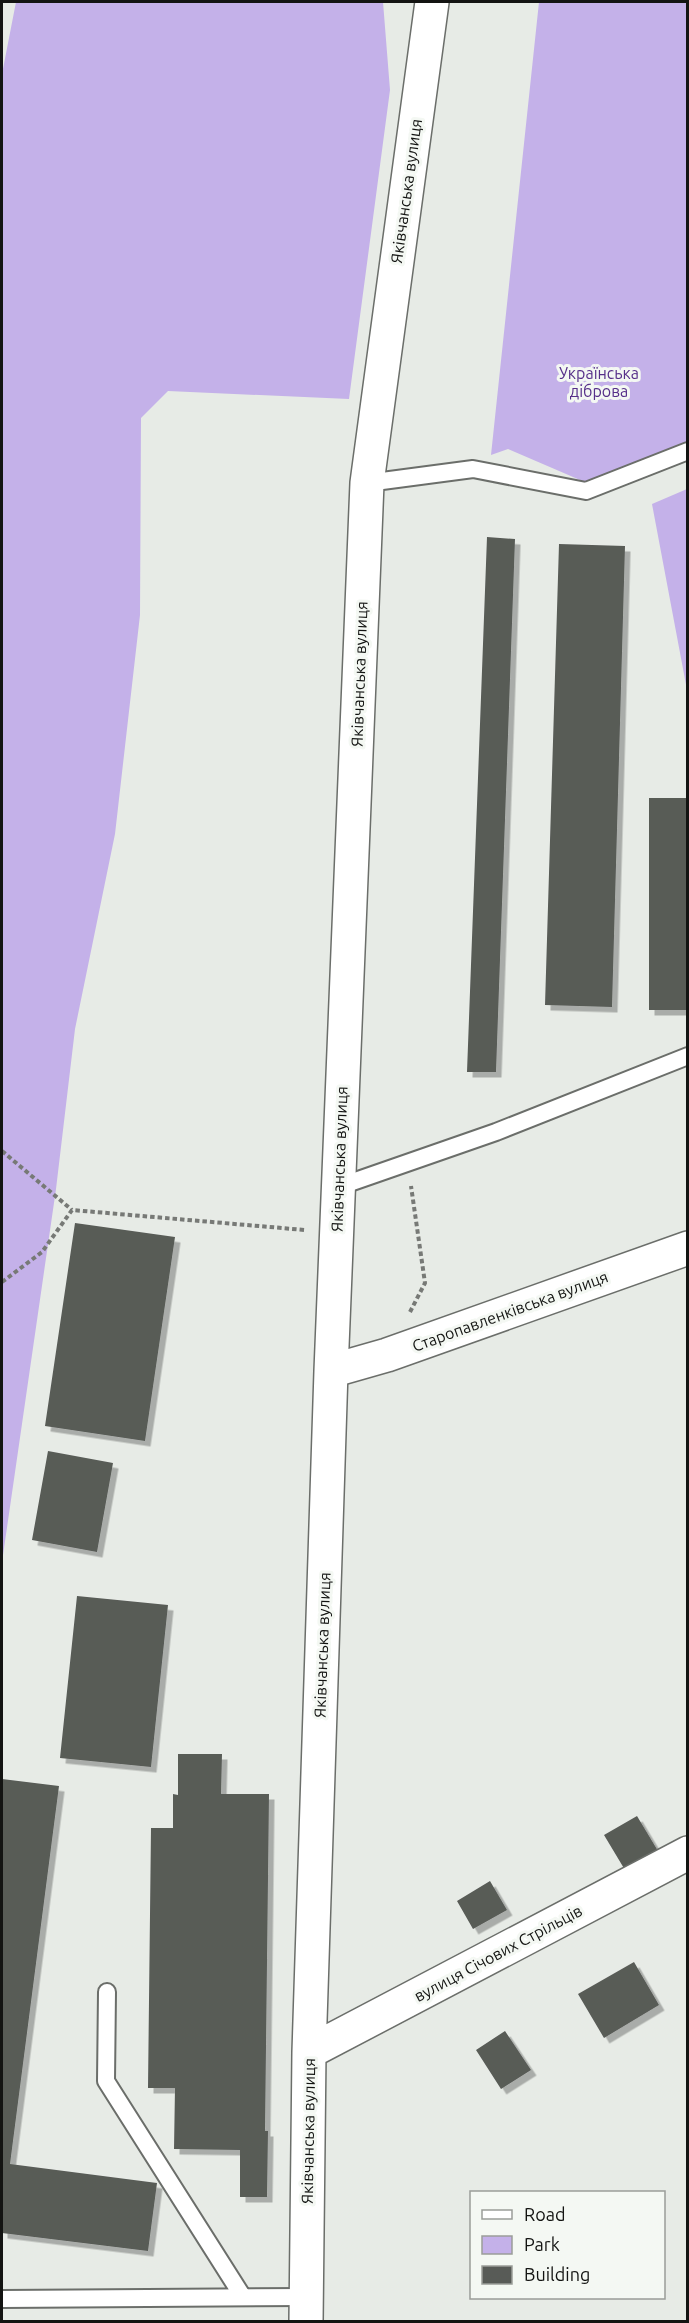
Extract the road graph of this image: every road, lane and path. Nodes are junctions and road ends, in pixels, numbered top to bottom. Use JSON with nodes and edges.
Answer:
{"nodes":[{"id":1,"x":432,"y":2,"type":"edge"},
{"id":2,"x":687,"y":451,"type":"edge"},
{"id":3,"x":367,"y":483,"type":"junction"},
{"id":4,"x":687,"y":1056,"type":"edge"},
{"id":5,"x":2,"y":1151,"type":"edge"},
{"id":6,"x":407,"y":1161,"type":"junction"},
{"id":7,"x":338,"y":1187,"type":"junction"},
{"id":8,"x":72,"y":1210,"type":"junction"},
{"id":9,"x":336,"y":1233,"type":"junction"},
{"id":10,"x":687,"y":1248,"type":"edge"},
{"id":11,"x":2,"y":1282,"type":"edge"},
{"id":12,"x":387,"y":1355,"type":"junction"},
{"id":13,"x":331,"y":1371,"type":"junction"},
{"id":14,"x":687,"y":1853,"type":"edge"},
{"id":15,"x":107,"y":1992,"type":"dead end"},
{"id":16,"x":309,"y":2052,"type":"junction"},
{"id":17,"x":243,"y":2297,"type":"junction"},
{"id":18,"x":2,"y":2299,"type":"edge"},
{"id":19,"x":306,"y":2309,"type":"edge"}],
"edges":[{"from":1,"to":3,"type":"street","name":"Яківчанська вулиця"},
{"from":2,"to":3,"type":"lane"},
{"from":3,"to":7,"type":"street","name":"Яківчанська вулиця"},
{"from":4,"to":6,"type":"lane"},
{"from":5,"to":8,"type":"path"},
{"from":6,"to":7,"type":"lane"},
{"from":6,"to":12,"type":"path"},
{"from":7,"to":9,"type":"street","name":"Яківчанська вулиця"},
{"from":8,"to":9,"type":"path"},
{"from":8,"to":11,"type":"path"},
{"from":9,"to":13,"type":"street","name":"Яківчанська вулиця"},
{"from":10,"to":12,"type":"street","name":"Старопавленківська вулиця"},
{"from":12,"to":13,"type":"street","name":"Старопавленківська вулиця"},
{"from":13,"to":16,"type":"street","name":"Яківчанська вулиця"},
{"from":14,"to":16,"type":"street","name":"вулиця Січових Стрільців"},
{"from":15,"to":17,"type":"lane"},
{"from":16,"to":19,"type":"street","name":"Яківчанська вулиця"},
{"from":17,"to":18,"type":"lane"},
{"from":17,"to":19,"type":"lane"}]}
